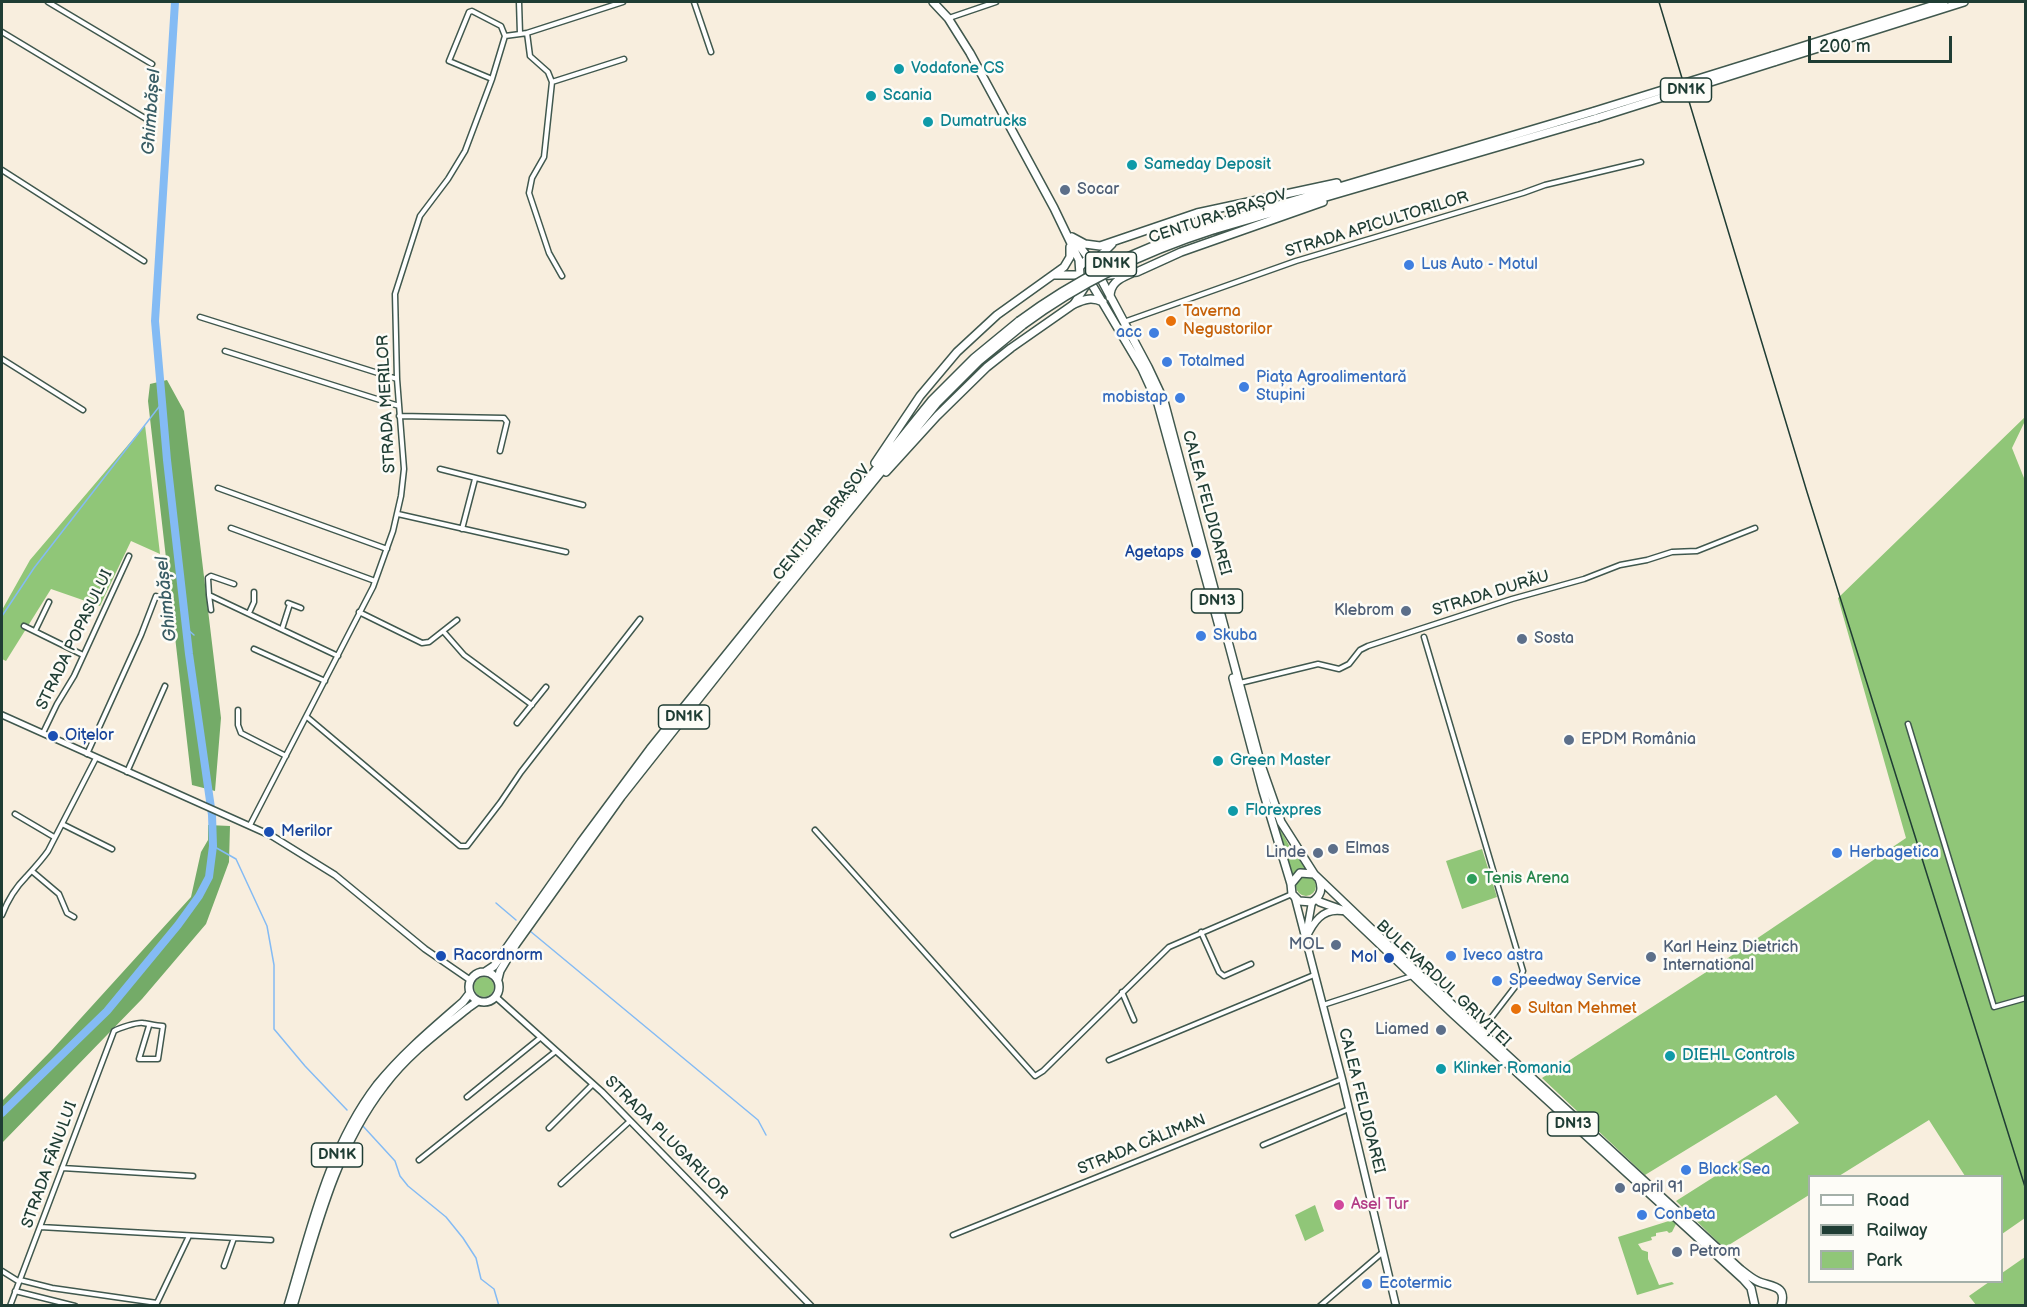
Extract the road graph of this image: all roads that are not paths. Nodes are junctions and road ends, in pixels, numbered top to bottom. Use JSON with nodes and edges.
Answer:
{"nodes":[{"id":1,"x":48,"y":2,"type":"edge"},
{"id":2,"x":519,"y":2,"type":"edge"},
{"id":3,"x":623,"y":2,"type":"edge"},
{"id":4,"x":694,"y":2,"type":"edge"},
{"id":5,"x":933,"y":2,"type":"edge"},
{"id":6,"x":996,"y":2,"type":"edge"},
{"id":7,"x":1944,"y":2,"type":"edge"},
{"id":8,"x":1964,"y":2,"type":"edge"},
{"id":9,"x":948,"y":18,"type":"junction"},
{"id":10,"x":2,"y":32,"type":"edge"},
{"id":11,"x":527,"y":33,"type":"junction"},
{"id":12,"x":520,"y":34,"type":"junction"},
{"id":13,"x":505,"y":36,"type":"junction"},
{"id":14,"x":711,"y":52,"type":"dead end"},
{"id":15,"x":624,"y":58,"type":"dead end"},
{"id":16,"x":1773,"y":59,"type":"junction"},
{"id":17,"x":152,"y":64,"type":"dead end"},
{"id":18,"x":492,"y":79,"type":"junction"},
{"id":19,"x":552,"y":82,"type":"junction"},
{"id":20,"x":153,"y":123,"type":"dead end"},
{"id":21,"x":1641,"y":162,"type":"dead end"},
{"id":22,"x":2,"y":170,"type":"edge"},
{"id":23,"x":1352,"y":186,"type":"junction"},
{"id":24,"x":1070,"y":237,"type":"junction"},
{"id":25,"x":1114,"y":242,"type":"junction"},
{"id":26,"x":1093,"y":260,"type":"junction"},
{"id":27,"x":144,"y":261,"type":"dead end"},
{"id":28,"x":1080,"y":271,"type":"junction"},
{"id":29,"x":1137,"y":272,"type":"junction"},
{"id":30,"x":562,"y":276,"type":"dead end"},
{"id":31,"x":1055,"y":276,"type":"junction"},
{"id":32,"x":1102,"y":278,"type":"junction"},
{"id":33,"x":1090,"y":283,"type":"junction"},
{"id":34,"x":1107,"y":300,"type":"junction"},
{"id":35,"x":1074,"y":304,"type":"junction"},
{"id":36,"x":201,"y":316,"type":"dead end"},
{"id":37,"x":1123,"y":322,"type":"junction"},
{"id":38,"x":225,"y":351,"type":"dead end"},
{"id":39,"x":2,"y":360,"type":"edge"},
{"id":40,"x":397,"y":379,"type":"junction"},
{"id":41,"x":399,"y":406,"type":"junction"},
{"id":42,"x":83,"y":410,"type":"dead end"},
{"id":43,"x":399,"y":416,"type":"junction"},
{"id":44,"x":501,"y":451,"type":"dead end"},
{"id":45,"x":440,"y":469,"type":"dead end"},
{"id":46,"x":475,"y":479,"type":"junction"},
{"id":47,"x":218,"y":488,"type":"dead end"},
{"id":48,"x":583,"y":506,"type":"dead end"},
{"id":49,"x":848,"y":507,"type":"junction"},
{"id":50,"x":398,"y":514,"type":"junction"},
{"id":51,"x":231,"y":528,"type":"dead end"},
{"id":52,"x":1755,"y":528,"type":"dead end"},
{"id":53,"x":462,"y":529,"type":"junction"},
{"id":54,"x":387,"y":549,"type":"junction"},
{"id":55,"x":566,"y":552,"type":"dead end"},
{"id":56,"x":129,"y":556,"type":"dead end"},
{"id":57,"x":375,"y":581,"type":"junction"},
{"id":58,"x":234,"y":584,"type":"dead end"},
{"id":59,"x":254,"y":591,"type":"dead end"},
{"id":60,"x":209,"y":595,"type":"junction"},
{"id":61,"x":156,"y":596,"type":"dead end"},
{"id":62,"x":49,"y":602,"type":"dead end"},
{"id":63,"x":301,"y":608,"type":"dead end"},
{"id":64,"x":211,"y":610,"type":"dead end"},
{"id":65,"x":359,"y":612,"type":"junction"},
{"id":66,"x":249,"y":613,"type":"junction"},
{"id":67,"x":640,"y":619,"type":"dead end"},
{"id":68,"x":457,"y":620,"type":"dead end"},
{"id":69,"x":24,"y":626,"type":"dead end"},
{"id":70,"x":282,"y":629,"type":"junction"},
{"id":71,"x":443,"y":630,"type":"junction"},
{"id":72,"x":35,"y":632,"type":"junction"},
{"id":73,"x":1424,"y":637,"type":"dead end"},
{"id":74,"x":254,"y":649,"type":"dead end"},
{"id":75,"x":83,"y":656,"type":"junction"},
{"id":76,"x":338,"y":656,"type":"junction"},
{"id":77,"x":325,"y":681,"type":"junction"},
{"id":78,"x":1239,"y":684,"type":"junction"},
{"id":79,"x":165,"y":686,"type":"dead end"},
{"id":80,"x":546,"y":687,"type":"dead end"},
{"id":81,"x":531,"y":705,"type":"junction"},
{"id":82,"x":238,"y":710,"type":"dead end"},
{"id":83,"x":2,"y":715,"type":"edge"},
{"id":84,"x":307,"y":717,"type":"junction"},
{"id":85,"x":517,"y":723,"type":"dead end"},
{"id":86,"x":1908,"y":724,"type":"dead end"},
{"id":87,"x":43,"y":734,"type":"junction"},
{"id":88,"x":87,"y":754,"type":"junction"},
{"id":89,"x":286,"y":756,"type":"junction"},
{"id":90,"x":96,"y":758,"type":"junction"},
{"id":91,"x":128,"y":772,"type":"junction"},
{"id":92,"x":15,"y":814,"type":"dead end"},
{"id":93,"x":62,"y":824,"type":"junction"},
{"id":94,"x":250,"y":825,"type":"junction"},
{"id":95,"x":815,"y":830,"type":"dead end"},
{"id":96,"x":54,"y":837,"type":"junction"},
{"id":97,"x":112,"y":849,"type":"dead end"},
{"id":98,"x":33,"y":872,"type":"junction"},
{"id":99,"x":1316,"y":875,"type":"junction"},
{"id":100,"x":1291,"y":884,"type":"junction"},
{"id":101,"x":1294,"y":896,"type":"junction"},
{"id":102,"x":1314,"y":900,"type":"junction"},
{"id":103,"x":1344,"y":911,"type":"junction"},
{"id":104,"x":2,"y":915,"type":"edge"},
{"id":105,"x":74,"y":917,"type":"dead end"},
{"id":106,"x":1201,"y":932,"type":"junction"},
{"id":107,"x":1305,"y":939,"type":"junction"},
{"id":108,"x":1251,"y":964,"type":"dead end"},
{"id":109,"x":485,"y":972,"type":"junction"},
{"id":110,"x":1315,"y":975,"type":"junction"},
{"id":111,"x":1412,"y":976,"type":"junction"},
{"id":112,"x":498,"y":979,"type":"junction"},
{"id":113,"x":470,"y":980,"type":"junction"},
{"id":114,"x":1122,"y":992,"type":"junction"},
{"id":115,"x":470,"y":993,"type":"junction"},
{"id":116,"x":496,"y":997,"type":"junction"},
{"id":117,"x":2025,"y":998,"type":"edge"},
{"id":118,"x":478,"y":1001,"type":"junction"},
{"id":119,"x":1323,"y":1005,"type":"junction"},
{"id":120,"x":1134,"y":1020,"type":"dead end"},
{"id":121,"x":149,"y":1026,"type":"junction"},
{"id":122,"x":1481,"y":1032,"type":"junction"},
{"id":123,"x":540,"y":1038,"type":"junction"},
{"id":124,"x":556,"y":1051,"type":"junction"},
{"id":125,"x":1109,"y":1060,"type":"dead end"},
{"id":126,"x":1342,"y":1079,"type":"junction"},
{"id":127,"x":593,"y":1084,"type":"junction"},
{"id":128,"x":467,"y":1096,"type":"dead end"},
{"id":129,"x":1349,"y":1110,"type":"junction"},
{"id":130,"x":630,"y":1121,"type":"junction"},
{"id":131,"x":549,"y":1128,"type":"dead end"},
{"id":132,"x":1263,"y":1145,"type":"dead end"},
{"id":133,"x":419,"y":1161,"type":"dead end"},
{"id":134,"x":61,"y":1168,"type":"junction"},
{"id":135,"x":193,"y":1176,"type":"dead end"},
{"id":136,"x":561,"y":1184,"type":"dead end"},
{"id":137,"x":39,"y":1227,"type":"junction"},
{"id":138,"x":952,"y":1235,"type":"dead end"},
{"id":139,"x":189,"y":1236,"type":"junction"},
{"id":140,"x":234,"y":1239,"type":"junction"},
{"id":141,"x":271,"y":1240,"type":"dead end"},
{"id":142,"x":1384,"y":1251,"type":"junction"},
{"id":143,"x":224,"y":1266,"type":"dead end"},
{"id":144,"x":2,"y":1271,"type":"edge"},
{"id":145,"x":19,"y":1281,"type":"junction"},
{"id":146,"x":1767,"y":1285,"type":"junction"},
{"id":147,"x":15,"y":1291,"type":"junction"},
{"id":148,"x":1754,"y":1297,"type":"junction"},
{"id":149,"x":1782,"y":1304,"type":"edge"},
{"id":150,"x":10,"y":1305,"type":"edge"},
{"id":151,"x":75,"y":1305,"type":"edge"},
{"id":152,"x":288,"y":1305,"type":"edge"},
{"id":153,"x":293,"y":1305,"type":"edge"},
{"id":154,"x":811,"y":1305,"type":"edge"},
{"id":155,"x":1320,"y":1305,"type":"edge"},
{"id":156,"x":1396,"y":1305,"type":"edge"},
{"id":157,"x":1755,"y":1305,"type":"edge"}],
"edges":[{"from":1,"to":17,"type":"street"},
{"from":2,"to":12,"type":"street"},
{"from":3,"to":11,"type":"street"},
{"from":4,"to":14,"type":"street"},
{"from":5,"to":9,"type":"main road","number":"DN13"},
{"from":6,"to":9,"type":"street"},
{"from":7,"to":16,"type":"main road","name":"CENTURA BRAȘOV","number":"DN1K"},
{"from":8,"to":16,"type":"main road","name":"CENTURA BRAȘOV","number":"DN1K"},
{"from":9,"to":24,"type":"main road","number":"DN13"},
{"from":10,"to":20,"type":"street"},
{"from":11,"to":12,"type":"street"},
{"from":11,"to":19,"type":"street"},
{"from":12,"to":13,"type":"street"},
{"from":13,"to":18,"type":"street","name":"STRADA MERILOR"},
{"from":13,"to":18,"type":"street"},
{"from":15,"to":19,"type":"street"},
{"from":16,"to":23,"type":"main road","name":"CENTURA BRAȘOV","number":"DN1K","bridge":true},
{"from":18,"to":40,"type":"street","name":"STRADA MERILOR"},
{"from":19,"to":30,"type":"street"},
{"from":21,"to":37,"type":"street","name":"STRADA APICULTORILOR"},
{"from":22,"to":27,"type":"street"},
{"from":23,"to":25,"type":"main road","number":"DN1K"},
{"from":23,"to":29,"type":"main road"},
{"from":23,"to":49,"type":"main road","name":"CENTURA BRAȘOV","number":"DN1K","bridge":true},
{"from":24,"to":25,"type":"main road"},
{"from":24,"to":26,"type":"main road","number":"DN13"},
{"from":24,"to":28,"type":"main road","number":"DN13"},
{"from":24,"to":31,"type":"main road"},
{"from":25,"to":26,"type":"main road"},
{"from":26,"to":28,"type":"main road"},
{"from":26,"to":32,"type":"main road","number":"DN13"},
{"from":28,"to":31,"type":"main road"},
{"from":28,"to":33,"type":"main road","number":"DN13"},
{"from":29,"to":32,"type":"main road"},
{"from":29,"to":34,"type":"main road"},
{"from":31,"to":49,"type":"main road"},
{"from":32,"to":33,"type":"main road"},
{"from":32,"to":34,"type":"main road","name":"CALEA FELDIOAREI","number":"DN13"},
{"from":33,"to":34,"type":"main road","name":"CALEA FELDIOAREI","number":"DN13"},
{"from":33,"to":35,"type":"main road"},
{"from":34,"to":35,"type":"main road"},
{"from":34,"to":37,"type":"main road","name":"CALEA FELDIOAREI","number":"DN13"},
{"from":34,"to":100,"type":"main road","name":"CALEA FELDIOAREI","number":"DN13"},
{"from":35,"to":49,"type":"main road"},
{"from":36,"to":40,"type":"street"},
{"from":37,"to":78,"type":"main road","name":"CALEA FELDIOAREI","number":"DN13"},
{"from":38,"to":41,"type":"street"},
{"from":39,"to":42,"type":"street"},
{"from":40,"to":41,"type":"street","name":"STRADA MERILOR"},
{"from":41,"to":43,"type":"street","name":"STRADA MERILOR"},
{"from":43,"to":44,"type":"street"},
{"from":43,"to":50,"type":"street","name":"STRADA MERILOR"},
{"from":45,"to":46,"type":"street"},
{"from":46,"to":48,"type":"street"},
{"from":46,"to":53,"type":"street"},
{"from":47,"to":54,"type":"street"},
{"from":49,"to":109,"type":"main road","name":"CENTURA BRAȘOV","number":"DN1K"},
{"from":49,"to":112,"type":"main road","name":"CENTURA BRAȘOV","number":"DN1K"},
{"from":50,"to":53,"type":"street"},
{"from":50,"to":54,"type":"street","name":"STRADA MERILOR"},
{"from":51,"to":57,"type":"street"},
{"from":52,"to":78,"type":"street","name":"STRADA DURĂU"},
{"from":53,"to":55,"type":"street"},
{"from":54,"to":57,"type":"street","name":"STRADA MERILOR"},
{"from":56,"to":75,"type":"street","name":"STRADA POPASULUI"},
{"from":57,"to":65,"type":"street","name":"STRADA MERILOR"},
{"from":58,"to":60,"type":"street"},
{"from":59,"to":66,"type":"street"},
{"from":60,"to":64,"type":"street"},
{"from":60,"to":66,"type":"street"},
{"from":61,"to":88,"type":"street"},
{"from":62,"to":72,"type":"street"},
{"from":63,"to":70,"type":"street"},
{"from":65,"to":71,"type":"street"},
{"from":65,"to":76,"type":"street","name":"STRADA MERILOR"},
{"from":66,"to":70,"type":"street"},
{"from":67,"to":84,"type":"street"},
{"from":68,"to":71,"type":"street"},
{"from":69,"to":72,"type":"street"},
{"from":70,"to":76,"type":"street"},
{"from":71,"to":81,"type":"street"},
{"from":72,"to":75,"type":"street"},
{"from":73,"to":122,"type":"street","name":"BULEVARDUL GRIVIȚEI"},
{"from":74,"to":77,"type":"street"},
{"from":75,"to":87,"type":"street","name":"STRADA POPASULUI"},
{"from":76,"to":77,"type":"street","name":"STRADA MERILOR"},
{"from":77,"to":84,"type":"street","name":"STRADA MERILOR"},
{"from":78,"to":99,"type":"main road","name":"CALEA FELDIOAREI","number":"DN13"},
{"from":79,"to":91,"type":"street"},
{"from":80,"to":81,"type":"street"},
{"from":81,"to":85,"type":"street"},
{"from":82,"to":89,"type":"street"},
{"from":83,"to":87,"type":"street"},
{"from":84,"to":89,"type":"street","name":"STRADA MERILOR"},
{"from":86,"to":117,"type":"street"},
{"from":87,"to":88,"type":"street"},
{"from":88,"to":90,"type":"street"},
{"from":89,"to":94,"type":"street","name":"STRADA MERILOR"},
{"from":90,"to":91,"type":"street"},
{"from":90,"to":93,"type":"street"},
{"from":91,"to":94,"type":"street"},
{"from":92,"to":96,"type":"street"},
{"from":93,"to":96,"type":"street"},
{"from":93,"to":97,"type":"street"},
{"from":94,"to":113,"type":"street"},
{"from":95,"to":114,"type":"street"},
{"from":96,"to":98,"type":"street"},
{"from":98,"to":104,"type":"street"},
{"from":98,"to":105,"type":"street"},
{"from":99,"to":100,"type":"main road"},
{"from":99,"to":102,"type":"main road","name":"CALEA FELDIOAREI"},
{"from":99,"to":122,"type":"main road","name":"BULEVARDUL GRIVIȚEI","number":"DN13"},
{"from":100,"to":101,"type":"main road","name":"CALEA FELDIOAREI","number":"DN13"},
{"from":101,"to":102,"type":"main road","number":"DN13"},
{"from":101,"to":106,"type":"street"},
{"from":101,"to":107,"type":"main road","name":"CALEA FELDIOAREI"},
{"from":102,"to":103,"type":"main road","name":"BULEVARDUL GRIVIȚEI","number":"DN13"},
{"from":102,"to":107,"type":"main road","name":"CALEA FELDIOAREI"},
{"from":103,"to":107,"type":"main road"},
{"from":103,"to":111,"type":"main road","name":"BULEVARDUL GRIVIȚEI","number":"DN13"},
{"from":106,"to":108,"type":"street"},
{"from":106,"to":114,"type":"street"},
{"from":107,"to":110,"type":"main road","name":"CALEA FELDIOAREI"},
{"from":109,"to":112,"type":"main road"},
{"from":109,"to":113,"type":"main road","name":"CENTURA BRAȘOV","number":"DN1K"},
{"from":110,"to":119,"type":"main road","name":"CALEA FELDIOAREI"},
{"from":110,"to":125,"type":"street"},
{"from":111,"to":119,"type":"street"},
{"from":111,"to":148,"type":"main road","name":"BULEVARDUL GRIVIȚEI","number":"DN13"},
{"from":112,"to":116,"type":"main road","name":"CENTURA BRAȘOV","number":"DN1K"},
{"from":113,"to":115,"type":"main road"},
{"from":114,"to":120,"type":"street"},
{"from":115,"to":118,"type":"main road"},
{"from":115,"to":152,"type":"main road","number":"DN1K"},
{"from":116,"to":118,"type":"main road","number":"DN1K"},
{"from":116,"to":123,"type":"street","name":"STRADA PLUGARILOR"},
{"from":118,"to":153,"type":"main road","number":"DN1K"},
{"from":119,"to":126,"type":"main road","name":"CALEA FELDIOAREI"},
{"from":121,"to":121,"type":"street"},
{"from":121,"to":134,"type":"street","name":"STRADA FÂNULUI"},
{"from":122,"to":146,"type":"main road","name":"BULEVARDUL GRIVIȚEI"},
{"from":123,"to":124,"type":"street","name":"STRADA PLUGARILOR"},
{"from":123,"to":128,"type":"street"},
{"from":124,"to":127,"type":"street","name":"STRADA PLUGARILOR"},
{"from":124,"to":133,"type":"street"},
{"from":126,"to":129,"type":"main road","name":"CALEA FELDIOAREI"},
{"from":126,"to":138,"type":"street","name":"STRADA CĂLIMAN"},
{"from":127,"to":130,"type":"street","name":"STRADA PLUGARILOR"},
{"from":127,"to":131,"type":"street"},
{"from":129,"to":132,"type":"street"},
{"from":129,"to":142,"type":"main road","name":"CALEA FELDIOAREI"},
{"from":130,"to":136,"type":"street"},
{"from":130,"to":154,"type":"street","name":"STRADA PLUGARILOR"},
{"from":134,"to":135,"type":"street"},
{"from":134,"to":137,"type":"street","name":"STRADA FÂNULUI"},
{"from":137,"to":139,"type":"street"},
{"from":137,"to":145,"type":"street","name":"STRADA FÂNULUI"},
{"from":139,"to":140,"type":"street"},
{"from":139,"to":145,"type":"street"},
{"from":140,"to":141,"type":"street"},
{"from":140,"to":143,"type":"street"},
{"from":142,"to":155,"type":"street"},
{"from":142,"to":156,"type":"main road","name":"CALEA FELDIOAREI"},
{"from":144,"to":145,"type":"street"},
{"from":145,"to":147,"type":"street","name":"STRADA FÂNULUI"},
{"from":146,"to":148,"type":"main road"},
{"from":146,"to":149,"type":"main road","name":"BULEVARDUL GRIVIȚEI"},
{"from":147,"to":150,"type":"street","name":"STRADA FÂNULUI"},
{"from":147,"to":151,"type":"street"},
{"from":148,"to":157,"type":"main road"}]}
